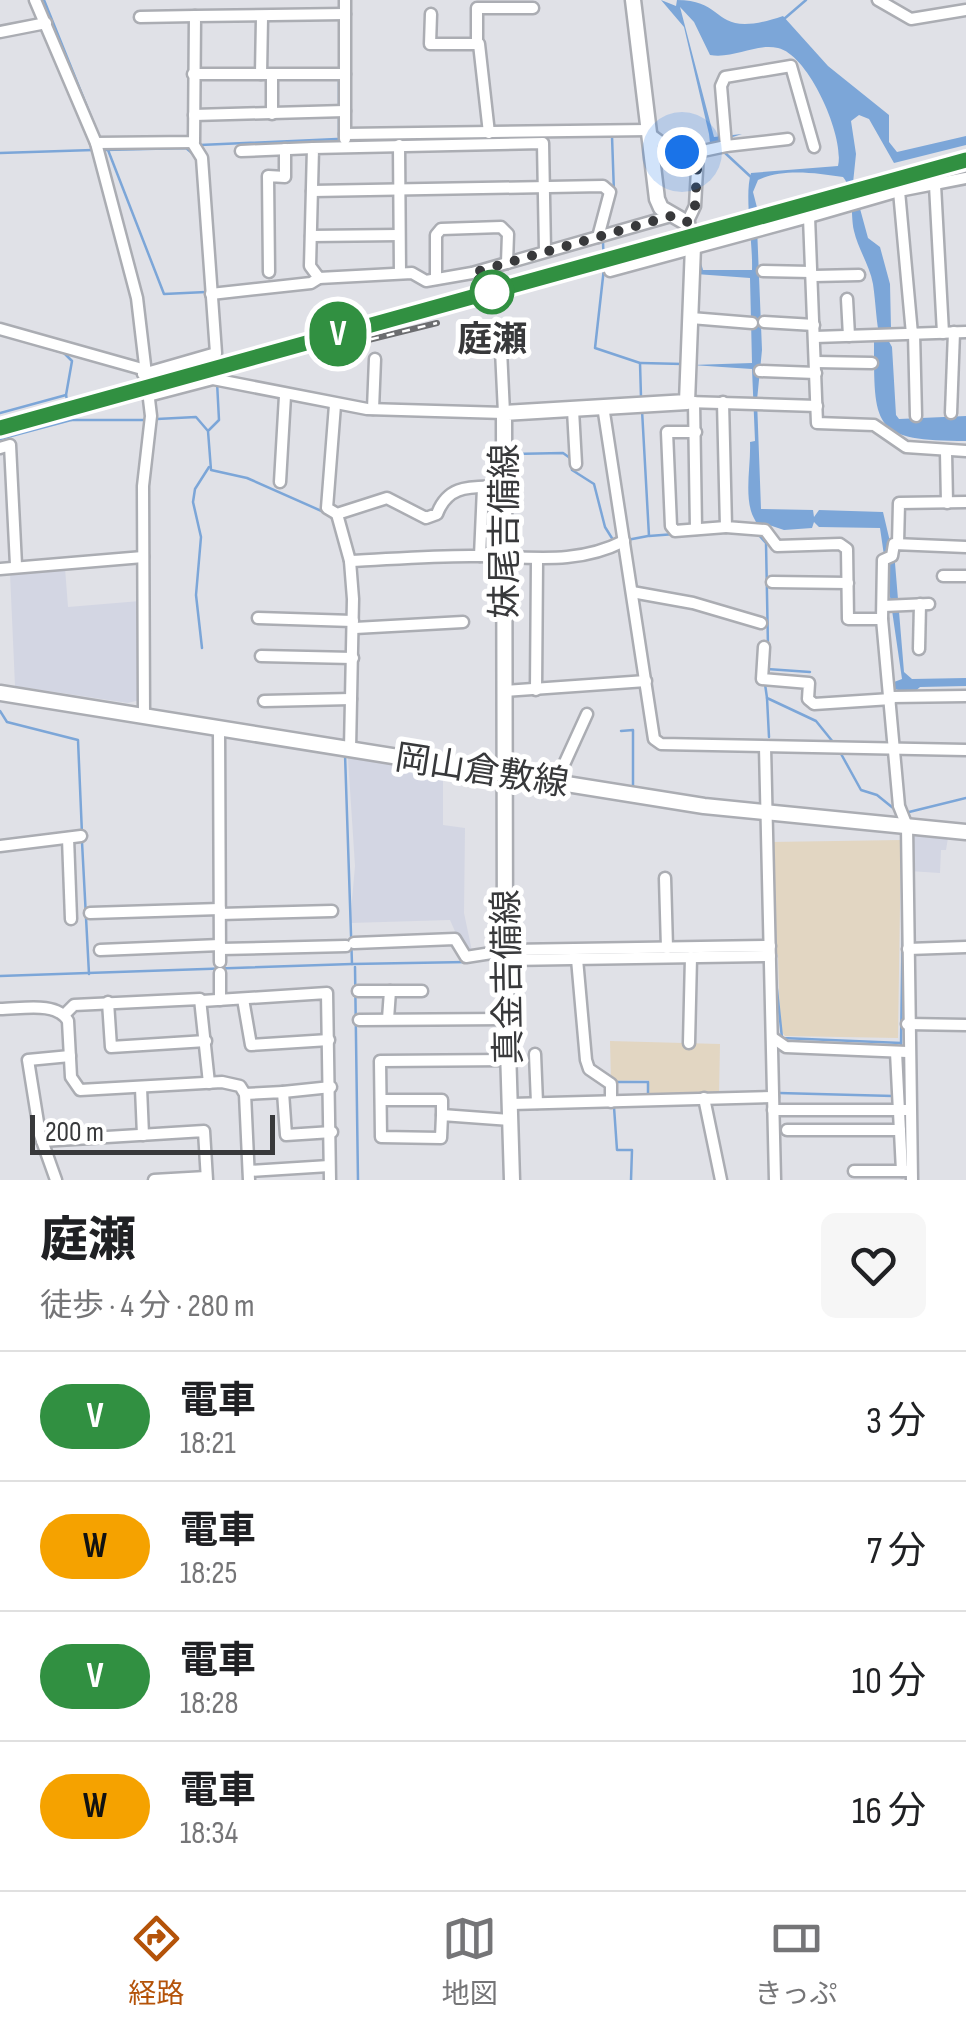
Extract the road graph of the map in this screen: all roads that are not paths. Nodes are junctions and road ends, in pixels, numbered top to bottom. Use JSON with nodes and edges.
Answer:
{"nodes":[{"id":1,"x":35,"y":0,"type":"edge"},
{"id":2,"x":345,"y":0,"type":"edge"},
{"id":3,"x":632,"y":0,"type":"edge"},
{"id":4,"x":878,"y":0,"type":"edge"},
{"id":5,"x":533,"y":8,"type":"dead end"},
{"id":6,"x":966,"y":10,"type":"edge"},
{"id":7,"x":341,"y":14,"type":"junction"},
{"id":8,"x":431,"y":14,"type":"dead end"},
{"id":9,"x":195,"y":16,"type":"junction"},
{"id":10,"x":140,"y":17,"type":"dead end"},
{"id":11,"x":262,"y":18,"type":"junction"},
{"id":12,"x":46,"y":24,"type":"junction"},
{"id":13,"x":0,"y":32,"type":"edge"},
{"id":14,"x":476,"y":44,"type":"junction"},
{"id":15,"x":194,"y":74,"type":"junction"},
{"id":16,"x":267,"y":74,"type":"junction"},
{"id":17,"x":341,"y":74,"type":"junction"},
{"id":18,"x":342,"y":112,"type":"junction"},
{"id":19,"x":272,"y":114,"type":"junction"},
{"id":20,"x":194,"y":116,"type":"junction"},
{"id":21,"x":649,"y":132,"type":"junction"},
{"id":22,"x":492,"y":137,"type":"junction"},
{"id":23,"x":345,"y":139,"type":"junction"},
{"id":24,"x":788,"y":139,"type":"dead end"},
{"id":25,"x":398,"y":145,"type":"junction"},
{"id":26,"x":99,"y":146,"type":"junction"},
{"id":27,"x":194,"y":146,"type":"junction"},
{"id":28,"x":722,"y":147,"type":"junction"},
{"id":29,"x":814,"y":147,"type":"dead end"},
{"id":30,"x":313,"y":148,"type":"junction"},
{"id":31,"x":285,"y":149,"type":"junction"},
{"id":32,"x":242,"y":151,"type":"dead end"},
{"id":33,"x":698,"y":152,"type":"junction"},
{"id":34,"x":966,"y":178,"type":"edge"},
{"id":35,"x":936,"y":185,"type":"junction"},
{"id":36,"x":544,"y":186,"type":"junction"},
{"id":37,"x":899,"y":190,"type":"junction"},
{"id":38,"x":312,"y":191,"type":"junction"},
{"id":39,"x":398,"y":192,"type":"junction"},
{"id":40,"x":671,"y":216,"type":"junction"},
{"id":41,"x":809,"y":217,"type":"junction"},
{"id":42,"x":687,"y":222,"type":"junction"},
{"id":43,"x":400,"y":235,"type":"junction"},
{"id":44,"x":311,"y":236,"type":"junction"},
{"id":45,"x":598,"y":237,"type":"junction"},
{"id":46,"x":693,"y":246,"type":"junction"},
{"id":47,"x":545,"y":252,"type":"junction"},
{"id":48,"x":507,"y":263,"type":"junction"},
{"id":49,"x":269,"y":272,"type":"dead end"},
{"id":50,"x":610,"y":272,"type":"dead end"},
{"id":51,"x":763,"y":272,"type":"dead end"},
{"id":52,"x":400,"y":273,"type":"junction"},
{"id":53,"x":812,"y":274,"type":"junction"},
{"id":54,"x":859,"y":275,"type":"dead end"},
{"id":55,"x":319,"y":278,"type":"junction"},
{"id":56,"x":436,"y":279,"type":"junction"},
{"id":57,"x":211,"y":294,"type":"junction"},
{"id":58,"x":847,"y":299,"type":"dead end"},
{"id":59,"x":691,"y":318,"type":"junction"},
{"id":60,"x":0,"y":329,"type":"edge"},
{"id":61,"x":500,"y":329,"type":"dead end"},
{"id":62,"x":814,"y":331,"type":"junction"},
{"id":63,"x":954,"y":332,"type":"edge"},
{"id":64,"x":913,"y":334,"type":"junction"},
{"id":65,"x":849,"y":336,"type":"junction"},
{"id":66,"x":375,"y":359,"type":"dead end"},
{"id":67,"x":872,"y":363,"type":"dead end"},
{"id":68,"x":816,"y":368,"type":"junction"},
{"id":69,"x":143,"y":371,"type":"junction"},
{"id":70,"x":760,"y":371,"type":"dead end"},
{"id":71,"x":148,"y":396,"type":"junction"},
{"id":72,"x":285,"y":396,"type":"junction"},
{"id":73,"x":691,"y":402,"type":"junction"},
{"id":74,"x":724,"y":402,"type":"junction"},
{"id":75,"x":335,"y":405,"type":"junction"},
{"id":76,"x":602,"y":406,"type":"junction"},
{"id":77,"x":817,"y":406,"type":"junction"},
{"id":78,"x":373,"y":409,"type":"junction"},
{"id":79,"x":573,"y":410,"type":"junction"},
{"id":80,"x":504,"y":413,"type":"junction"},
{"id":81,"x":951,"y":413,"type":"dead end"},
{"id":82,"x":916,"y":416,"type":"dead end"},
{"id":83,"x":696,"y":432,"type":"junction"},
{"id":84,"x":0,"y":448,"type":"edge"},
{"id":85,"x":966,"y":451,"type":"edge"},
{"id":86,"x":946,"y":452,"type":"junction"},
{"id":87,"x":576,"y":464,"type":"dead end"},
{"id":88,"x":280,"y":482,"type":"dead end"},
{"id":89,"x":504,"y":486,"type":"junction"},
{"id":90,"x":483,"y":490,"type":"junction"},
{"id":91,"x":947,"y":502,"type":"junction"},
{"id":92,"x":966,"y":502,"type":"edge"},
{"id":93,"x":338,"y":518,"type":"junction"},
{"id":94,"x":14,"y":525,"type":"junction"},
{"id":95,"x":0,"y":526,"type":"edge"},
{"id":96,"x":726,"y":528,"type":"junction"},
{"id":97,"x":696,"y":529,"type":"junction"},
{"id":98,"x":624,"y":540,"type":"junction"},
{"id":99,"x":898,"y":544,"type":"junction"},
{"id":100,"x":966,"y":547,"type":"edge"},
{"id":101,"x":480,"y":556,"type":"junction"},
{"id":102,"x":143,"y":557,"type":"junction"},
{"id":103,"x":504,"y":558,"type":"junction"},
{"id":104,"x":537,"y":560,"type":"junction"},
{"id":105,"x":350,"y":561,"type":"junction"},
{"id":106,"x":16,"y":565,"type":"junction"},
{"id":107,"x":0,"y":569,"type":"edge"},
{"id":108,"x":943,"y":576,"type":"dead end"},
{"id":109,"x":966,"y":576,"type":"edge"},
{"id":110,"x":772,"y":582,"type":"dead end"},
{"id":111,"x":848,"y":582,"type":"junction"},
{"id":112,"x":632,"y":592,"type":"junction"},
{"id":113,"x":892,"y":606,"type":"junction"},
{"id":114,"x":258,"y":618,"type":"dead end"},
{"id":115,"x":882,"y":619,"type":"junction"},
{"id":116,"x":462,"y":622,"type":"dead end"},
{"id":117,"x":761,"y":622,"type":"dead end"},
{"id":118,"x":350,"y":623,"type":"junction"},
{"id":119,"x":764,"y":647,"type":"dead end"},
{"id":120,"x":919,"y":648,"type":"dead end"},
{"id":121,"x":261,"y":656,"type":"dead end"},
{"id":122,"x":349,"y":658,"type":"junction"},
{"id":123,"x":646,"y":681,"type":"junction"},
{"id":124,"x":536,"y":690,"type":"junction"},
{"id":125,"x":504,"y":691,"type":"junction"},
{"id":126,"x":0,"y":693,"type":"edge"},
{"id":127,"x":966,"y":696,"type":"edge"},
{"id":128,"x":891,"y":698,"type":"junction"},
{"id":129,"x":351,"y":699,"type":"junction"},
{"id":130,"x":264,"y":701,"type":"dead end"},
{"id":131,"x":587,"y":714,"type":"dead end"},
{"id":132,"x":144,"y":715,"type":"junction"},
{"id":133,"x":219,"y":728,"type":"junction"},
{"id":134,"x":765,"y":747,"type":"junction"},
{"id":135,"x":346,"y":748,"type":"junction"},
{"id":136,"x":966,"y":750,"type":"edge"},
{"id":137,"x":896,"y":751,"type":"junction"},
{"id":138,"x":505,"y":774,"type":"junction"},
{"id":139,"x":556,"y":782,"type":"junction"},
{"id":140,"x":766,"y":812,"type":"junction"},
{"id":141,"x":907,"y":826,"type":"junction"},
{"id":142,"x":966,"y":832,"type":"edge"},
{"id":143,"x":81,"y":836,"type":"dead end"},
{"id":144,"x":68,"y":838,"type":"junction"},
{"id":145,"x":0,"y":846,"type":"edge"},
{"id":146,"x":666,"y":878,"type":"dead end"},
{"id":147,"x":220,"y":911,"type":"junction"},
{"id":148,"x":332,"y":911,"type":"dead end"},
{"id":149,"x":90,"y":913,"type":"dead end"},
{"id":150,"x":71,"y":919,"type":"dead end"},
{"id":151,"x":220,"y":947,"type":"junction"},
{"id":152,"x":908,"y":947,"type":"junction"},
{"id":153,"x":966,"y":947,"type":"edge"},
{"id":154,"x":100,"y":950,"type":"dead end"},
{"id":155,"x":674,"y":951,"type":"junction"},
{"id":156,"x":770,"y":952,"type":"junction"},
{"id":157,"x":505,"y":955,"type":"junction"},
{"id":158,"x":691,"y":958,"type":"junction"},
{"id":159,"x":577,"y":959,"type":"junction"},
{"id":160,"x":358,"y":991,"type":"dead end"},
{"id":161,"x":390,"y":991,"type":"junction"},
{"id":162,"x":422,"y":991,"type":"dead end"},
{"id":163,"x":243,"y":998,"type":"junction"},
{"id":164,"x":220,"y":1000,"type":"junction"},
{"id":165,"x":202,"y":1001,"type":"junction"},
{"id":166,"x":108,"y":1002,"type":"junction"},
{"id":167,"x":0,"y":1009,"type":"edge"},
{"id":168,"x":65,"y":1014,"type":"junction"},
{"id":169,"x":508,"y":1018,"type":"junction"},
{"id":170,"x":359,"y":1020,"type":"dead end"},
{"id":171,"x":388,"y":1020,"type":"junction"},
{"id":172,"x":908,"y":1024,"type":"junction"},
{"id":173,"x":966,"y":1025,"type":"edge"},
{"id":174,"x":772,"y":1038,"type":"junction"},
{"id":175,"x":206,"y":1040,"type":"junction"},
{"id":176,"x":329,"y":1040,"type":"junction"},
{"id":177,"x":689,"y":1043,"type":"dead end"},
{"id":178,"x":902,"y":1052,"type":"junction"},
{"id":179,"x":536,"y":1054,"type":"dead end"},
{"id":180,"x":70,"y":1056,"type":"junction"},
{"id":181,"x":509,"y":1060,"type":"junction"},
{"id":182,"x":209,"y":1083,"type":"junction"},
{"id":183,"x":331,"y":1087,"type":"junction"},
{"id":184,"x":141,"y":1088,"type":"junction"},
{"id":185,"x":283,"y":1092,"type":"junction"},
{"id":186,"x":244,"y":1094,"type":"junction"},
{"id":187,"x":773,"y":1097,"type":"junction"},
{"id":188,"x":704,"y":1098,"type":"junction"},
{"id":189,"x":381,"y":1100,"type":"junction"},
{"id":190,"x":611,"y":1102,"type":"junction"},
{"id":191,"x":537,"y":1103,"type":"junction"},
{"id":192,"x":511,"y":1104,"type":"junction"},
{"id":193,"x":773,"y":1110,"type":"junction"},
{"id":194,"x":904,"y":1110,"type":"junction"},
{"id":195,"x":442,"y":1115,"type":"junction"},
{"id":196,"x":511,"y":1120,"type":"junction"},
{"id":197,"x":788,"y":1130,"type":"dead end"},
{"id":198,"x":900,"y":1130,"type":"junction"},
{"id":199,"x":332,"y":1132,"type":"junction"},
{"id":200,"x":143,"y":1135,"type":"junction"},
{"id":201,"x":42,"y":1141,"type":"junction"},
{"id":202,"x":328,"y":1166,"type":"junction"},
{"id":203,"x":854,"y":1171,"type":"dead end"},
{"id":204,"x":908,"y":1172,"type":"edge"},
{"id":205,"x":249,"y":1175,"type":"edge"},
{"id":206,"x":206,"y":1179,"type":"edge"},
{"id":207,"x":56,"y":1180,"type":"edge"},
{"id":208,"x":154,"y":1180,"type":"edge"},
{"id":209,"x":330,"y":1180,"type":"edge"},
{"id":210,"x":512,"y":1180,"type":"edge"},
{"id":211,"x":721,"y":1180,"type":"edge"},
{"id":212,"x":775,"y":1180,"type":"edge"}],
"edges":[{"from":1,"to":12,"type":"street"},
{"from":2,"to":7,"type":"street"},
{"from":3,"to":21,"type":"main road"},
{"from":4,"to":6,"type":"street"},
{"from":5,"to":14,"type":"street"},
{"from":7,"to":11,"type":"street"},
{"from":7,"to":17,"type":"street"},
{"from":8,"to":14,"type":"street"},
{"from":9,"to":10,"type":"street"},
{"from":9,"to":11,"type":"street"},
{"from":9,"to":15,"type":"street"},
{"from":11,"to":16,"type":"street"},
{"from":12,"to":13,"type":"street"},
{"from":12,"to":26,"type":"street"},
{"from":14,"to":22,"type":"street"},
{"from":15,"to":16,"type":"street"},
{"from":15,"to":20,"type":"street"},
{"from":16,"to":17,"type":"street"},
{"from":16,"to":19,"type":"street"},
{"from":17,"to":18,"type":"street"},
{"from":18,"to":19,"type":"street"},
{"from":18,"to":23,"type":"street"},
{"from":19,"to":20,"type":"street"},
{"from":20,"to":27,"type":"street"},
{"from":21,"to":22,"type":"street"},
{"from":21,"to":33,"type":"street"},
{"from":21,"to":40,"type":"main road"},
{"from":22,"to":23,"type":"street"},
{"from":22,"to":25,"type":"street"},
{"from":22,"to":36,"type":"street"},
{"from":23,"to":25,"type":"street"},
{"from":23,"to":30,"type":"street"},
{"from":24,"to":28,"type":"street"},
{"from":25,"to":39,"type":"street"},
{"from":26,"to":27,"type":"street"},
{"from":26,"to":69,"type":"street"},
{"from":27,"to":57,"type":"street"},
{"from":28,"to":29,"type":"street"},
{"from":28,"to":33,"type":"street"},
{"from":30,"to":31,"type":"street"},
{"from":30,"to":38,"type":"street"},
{"from":31,"to":32,"type":"street"},
{"from":31,"to":49,"type":"street"},
{"from":33,"to":42,"type":"street"},
{"from":34,"to":35,"type":"street"},
{"from":35,"to":37,"type":"street"},
{"from":35,"to":63,"type":"street"},
{"from":36,"to":39,"type":"street"},
{"from":36,"to":45,"type":"street"},
{"from":36,"to":47,"type":"street"},
{"from":37,"to":41,"type":"street"},
{"from":37,"to":64,"type":"street"},
{"from":38,"to":39,"type":"street"},
{"from":38,"to":44,"type":"street"},
{"from":39,"to":43,"type":"street"},
{"from":40,"to":42,"type":"main road"},
{"from":40,"to":45,"type":"street"},
{"from":41,"to":46,"type":"street"},
{"from":41,"to":53,"type":"street"},
{"from":42,"to":46,"type":"main road"},
{"from":43,"to":44,"type":"street"},
{"from":43,"to":52,"type":"street"},
{"from":44,"to":55,"type":"street"},
{"from":45,"to":47,"type":"street"},
{"from":46,"to":50,"type":"street"},
{"from":46,"to":59,"type":"main road"},
{"from":47,"to":48,"type":"street"},
{"from":48,"to":56,"type":"street"},
{"from":48,"to":56,"type":"street"},
{"from":51,"to":53,"type":"street"},
{"from":52,"to":55,"type":"street"},
{"from":52,"to":56,"type":"street"},
{"from":53,"to":54,"type":"street"},
{"from":53,"to":62,"type":"street"},
{"from":55,"to":57,"type":"street"},
{"from":57,"to":69,"type":"street"},
{"from":58,"to":65,"type":"street"},
{"from":59,"to":62,"type":"street"},
{"from":59,"to":73,"type":"main road"},
{"from":60,"to":69,"type":"street"},
{"from":61,"to":80,"type":"street"},
{"from":62,"to":65,"type":"street"},
{"from":62,"to":68,"type":"street"},
{"from":63,"to":64,"type":"street"},
{"from":63,"to":81,"type":"street"},
{"from":64,"to":65,"type":"street"},
{"from":64,"to":82,"type":"street"},
{"from":66,"to":78,"type":"street"},
{"from":67,"to":68,"type":"street"},
{"from":68,"to":70,"type":"street"},
{"from":68,"to":77,"type":"street"},
{"from":69,"to":71,"type":"street"},
{"from":71,"to":72,"type":"street"},
{"from":71,"to":102,"type":"street"},
{"from":72,"to":75,"type":"street"},
{"from":72,"to":88,"type":"street"},
{"from":73,"to":74,"type":"street"},
{"from":73,"to":76,"type":"main road","name":"妹尾吉備線"},
{"from":73,"to":83,"type":"street"},
{"from":74,"to":77,"type":"street"},
{"from":74,"to":96,"type":"street"},
{"from":75,"to":78,"type":"street"},
{"from":75,"to":93,"type":"street"},
{"from":76,"to":79,"type":"main road","name":"妹尾吉備線"},
{"from":76,"to":98,"type":"street"},
{"from":77,"to":86,"type":"street"},
{"from":78,"to":80,"type":"street"},
{"from":79,"to":80,"type":"main road","name":"妹尾吉備線"},
{"from":79,"to":87,"type":"street"},
{"from":80,"to":89,"type":"main road","name":"妹尾吉備線"},
{"from":83,"to":97,"type":"street"},
{"from":83,"to":97,"type":"street"},
{"from":84,"to":94,"type":"street"},
{"from":85,"to":86,"type":"street"},
{"from":86,"to":91,"type":"street"},
{"from":89,"to":90,"type":"street"},
{"from":89,"to":103,"type":"main road","name":"妹尾吉備線"},
{"from":90,"to":93,"type":"street"},
{"from":90,"to":101,"type":"street"},
{"from":91,"to":92,"type":"street"},
{"from":91,"to":99,"type":"street"},
{"from":93,"to":105,"type":"street"},
{"from":94,"to":95,"type":"street"},
{"from":94,"to":106,"type":"street"},
{"from":96,"to":97,"type":"street"},
{"from":96,"to":111,"type":"street"},
{"from":98,"to":104,"type":"street"},
{"from":98,"to":112,"type":"street"},
{"from":99,"to":100,"type":"street"},
{"from":99,"to":113,"type":"street"},
{"from":101,"to":103,"type":"street"},
{"from":101,"to":105,"type":"street"},
{"from":102,"to":106,"type":"street"},
{"from":102,"to":132,"type":"street"},
{"from":103,"to":104,"type":"street"},
{"from":103,"to":125,"type":"main road","name":"妹尾吉備線"},
{"from":104,"to":124,"type":"street"},
{"from":105,"to":118,"type":"street"},
{"from":106,"to":107,"type":"street"},
{"from":108,"to":109,"type":"street"},
{"from":110,"to":111,"type":"street"},
{"from":111,"to":115,"type":"street"},
{"from":112,"to":117,"type":"street"},
{"from":112,"to":123,"type":"street"},
{"from":113,"to":115,"type":"street"},
{"from":113,"to":120,"type":"street"},
{"from":114,"to":118,"type":"street"},
{"from":115,"to":128,"type":"street"},
{"from":116,"to":118,"type":"street"},
{"from":118,"to":122,"type":"street"},
{"from":119,"to":128,"type":"street"},
{"from":121,"to":122,"type":"street"},
{"from":122,"to":129,"type":"street"},
{"from":123,"to":124,"type":"street"},
{"from":123,"to":134,"type":"street"},
{"from":124,"to":125,"type":"street"},
{"from":125,"to":138,"type":"main road","name":"妹尾吉備線"},
{"from":126,"to":132,"type":"main road","name":"岡山倉敷線"},
{"from":127,"to":128,"type":"street"},
{"from":128,"to":137,"type":"street"},
{"from":129,"to":130,"type":"street"},
{"from":129,"to":135,"type":"street"},
{"from":131,"to":139,"type":"street"},
{"from":132,"to":133,"type":"main road","name":"岡山倉敷線"},
{"from":133,"to":135,"type":"main road","name":"岡山倉敷線"},
{"from":133,"to":147,"type":"street"},
{"from":134,"to":137,"type":"street"},
{"from":134,"to":140,"type":"street"},
{"from":135,"to":138,"type":"main road","name":"岡山倉敷線"},
{"from":136,"to":137,"type":"street"},
{"from":137,"to":141,"type":"street"},
{"from":138,"to":139,"type":"main road","name":"岡山倉敷線"},
{"from":138,"to":157,"type":"main road","name":"真金吉備線"},
{"from":139,"to":140,"type":"main road","name":"岡山倉敷線"},
{"from":140,"to":141,"type":"main road","name":"岡山倉敷線"},
{"from":140,"to":156,"type":"street"},
{"from":141,"to":142,"type":"main road","name":"岡山倉敷線"},
{"from":141,"to":152,"type":"street"},
{"from":143,"to":144,"type":"street"},
{"from":144,"to":145,"type":"street"},
{"from":144,"to":150,"type":"street"},
{"from":146,"to":155,"type":"street"},
{"from":147,"to":148,"type":"street"},
{"from":147,"to":149,"type":"street"},
{"from":147,"to":151,"type":"street"},
{"from":151,"to":154,"type":"street"},
{"from":151,"to":157,"type":"street"},
{"from":151,"to":164,"type":"street"},
{"from":152,"to":153,"type":"street"},
{"from":152,"to":172,"type":"street"},
{"from":155,"to":156,"type":"street"},
{"from":155,"to":157,"type":"street"},
{"from":155,"to":158,"type":"street"},
{"from":155,"to":159,"type":"street"},
{"from":156,"to":158,"type":"street"},
{"from":156,"to":174,"type":"street"},
{"from":157,"to":159,"type":"street"},
{"from":157,"to":169,"type":"main road","name":"真金吉備線"},
{"from":158,"to":177,"type":"street"},
{"from":159,"to":190,"type":"street"},
{"from":160,"to":161,"type":"street"},
{"from":161,"to":162,"type":"street"},
{"from":161,"to":171,"type":"street"},
{"from":163,"to":164,"type":"street"},
{"from":163,"to":176,"type":"street"},
{"from":163,"to":176,"type":"street"},
{"from":164,"to":165,"type":"street"},
{"from":165,"to":166,"type":"street"},
{"from":165,"to":175,"type":"street"},
{"from":166,"to":168,"type":"street"},
{"from":166,"to":175,"type":"street"},
{"from":167,"to":168,"type":"street"},
{"from":168,"to":180,"type":"street"},
{"from":169,"to":171,"type":"street"},
{"from":169,"to":181,"type":"main road","name":"真金吉備線"},
{"from":170,"to":171,"type":"street"},
{"from":172,"to":173,"type":"street"},
{"from":172,"to":178,"type":"street"},
{"from":174,"to":178,"type":"street"},
{"from":174,"to":187,"type":"street"},
{"from":175,"to":182,"type":"street"},
{"from":176,"to":183,"type":"street"},
{"from":178,"to":194,"type":"street"},
{"from":179,"to":191,"type":"street"},
{"from":180,"to":184,"type":"street"},
{"from":180,"to":201,"type":"street"},
{"from":181,"to":189,"type":"street"},
{"from":181,"to":192,"type":"main road","name":"真金吉備線"},
{"from":182,"to":184,"type":"street"},
{"from":182,"to":186,"type":"street"},
{"from":183,"to":185,"type":"street"},
{"from":183,"to":199,"type":"street"},
{"from":184,"to":200,"type":"street"},
{"from":185,"to":186,"type":"street"},
{"from":185,"to":199,"type":"street"},
{"from":186,"to":205,"type":"street"},
{"from":187,"to":188,"type":"street"},
{"from":187,"to":193,"type":"street"},
{"from":188,"to":190,"type":"street"},
{"from":188,"to":211,"type":"street"},
{"from":189,"to":195,"type":"street"},
{"from":189,"to":195,"type":"street"},
{"from":190,"to":191,"type":"street"},
{"from":191,"to":192,"type":"street"},
{"from":192,"to":196,"type":"main road","name":"真金吉備線"},
{"from":193,"to":194,"type":"street"},
{"from":193,"to":212,"type":"street"},
{"from":194,"to":198,"type":"street"},
{"from":194,"to":204,"type":"street"},
{"from":195,"to":196,"type":"street"},
{"from":196,"to":210,"type":"main road","name":"真金吉備線"},
{"from":197,"to":198,"type":"street"},
{"from":198,"to":204,"type":"street"},
{"from":199,"to":202,"type":"street"},
{"from":200,"to":201,"type":"street"},
{"from":200,"to":206,"type":"street"},
{"from":201,"to":207,"type":"street"},
{"from":202,"to":205,"type":"street"},
{"from":202,"to":209,"type":"street"},
{"from":203,"to":204,"type":"street"},
{"from":206,"to":208,"type":"street"}]}
